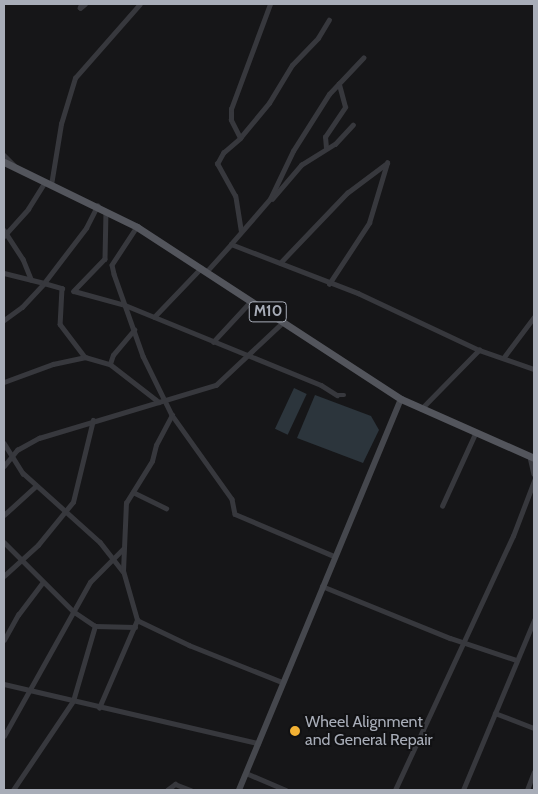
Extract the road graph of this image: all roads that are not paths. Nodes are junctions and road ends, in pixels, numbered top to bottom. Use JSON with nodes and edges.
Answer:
{"nodes":[{"id":1,"x":140,"y":4,"type":"edge"},
{"id":2,"x":270,"y":4,"type":"edge"},
{"id":3,"x":329,"y":20,"type":"dead end"},
{"id":4,"x":364,"y":58,"type":"dead end"},
{"id":5,"x":339,"y":84,"type":"junction"},
{"id":6,"x":353,"y":125,"type":"dead end"},
{"id":7,"x":240,"y":138,"type":"junction"},
{"id":8,"x":326,"y":148,"type":"junction"},
{"id":9,"x":4,"y":155,"type":"edge"},
{"id":10,"x":4,"y":162,"type":"edge"},
{"id":11,"x":16,"y":168,"type":"junction"},
{"id":12,"x":48,"y":184,"type":"junction"},
{"id":13,"x":270,"y":199,"type":"junction"},
{"id":14,"x":97,"y":206,"type":"junction"},
{"id":15,"x":106,"y":211,"type":"junction"},
{"id":16,"x":137,"y":227,"type":"junction"},
{"id":17,"x":241,"y":232,"type":"junction"},
{"id":18,"x":5,"y":233,"type":"edge"},
{"id":19,"x":231,"y":244,"type":"junction"},
{"id":20,"x":105,"y":259,"type":"junction"},
{"id":21,"x":280,"y":263,"type":"junction"},
{"id":22,"x":112,"y":265,"type":"junction"},
{"id":23,"x":204,"y":269,"type":"junction"},
{"id":24,"x":4,"y":273,"type":"edge"},
{"id":25,"x":31,"y":279,"type":"junction"},
{"id":26,"x":44,"y":283,"type":"junction"},
{"id":27,"x":329,"y":284,"type":"junction"},
{"id":28,"x":62,"y":288,"type":"junction"},
{"id":29,"x":74,"y":291,"type":"junction"},
{"id":30,"x":251,"y":301,"type":"junction"},
{"id":31,"x":125,"y":305,"type":"junction"},
{"id":32,"x":154,"y":317,"type":"junction"},
{"id":33,"x":534,"y":317,"type":"edge"},
{"id":34,"x":4,"y":320,"type":"edge"},
{"id":35,"x":283,"y":322,"type":"junction"},
{"id":36,"x":134,"y":330,"type":"junction"},
{"id":37,"x":213,"y":342,"type":"junction"},
{"id":38,"x":479,"y":350,"type":"junction"},
{"id":39,"x":246,"y":356,"type":"junction"},
{"id":40,"x":85,"y":357,"type":"junction"},
{"id":41,"x":504,"y":357,"type":"junction"},
{"id":42,"x":110,"y":364,"type":"junction"},
{"id":43,"x":534,"y":370,"type":"edge"},
{"id":44,"x":4,"y":382,"type":"edge"},
{"id":45,"x":344,"y":395,"type":"dead end"},
{"id":46,"x":401,"y":399,"type":"junction"},
{"id":47,"x":161,"y":401,"type":"junction"},
{"id":48,"x":421,"y":409,"type":"junction"},
{"id":49,"x":172,"y":415,"type":"junction"},
{"id":50,"x":94,"y":420,"type":"junction"},
{"id":51,"x":475,"y":434,"type":"junction"},
{"id":52,"x":4,"y":443,"type":"edge"},
{"id":53,"x":13,"y":455,"type":"junction"},
{"id":54,"x":532,"y":458,"type":"edge"},
{"id":55,"x":4,"y":466,"type":"edge"},
{"id":56,"x":534,"y":474,"type":"edge"},
{"id":57,"x":534,"y":481,"type":"edge"},
{"id":58,"x":36,"y":486,"type":"junction"},
{"id":59,"x":133,"y":492,"type":"junction"},
{"id":60,"x":442,"y":506,"type":"dead end"},
{"id":61,"x":166,"y":508,"type":"dead end"},
{"id":62,"x":4,"y":514,"type":"edge"},
{"id":63,"x":65,"y":514,"type":"junction"},
{"id":64,"x":4,"y":542,"type":"edge"},
{"id":65,"x":124,"y":549,"type":"junction"},
{"id":66,"x":334,"y":556,"type":"junction"},
{"id":67,"x":113,"y":558,"type":"junction"},
{"id":68,"x":22,"y":561,"type":"junction"},
{"id":69,"x":123,"y":571,"type":"junction"},
{"id":70,"x":4,"y":576,"type":"edge"},
{"id":71,"x":43,"y":582,"type":"junction"},
{"id":72,"x":322,"y":586,"type":"junction"},
{"id":73,"x":72,"y":611,"type":"junction"},
{"id":74,"x":137,"y":620,"type":"junction"},
{"id":75,"x":534,"y":620,"type":"edge"},
{"id":76,"x":95,"y":626,"type":"junction"},
{"id":77,"x":135,"y":627,"type":"junction"},
{"id":78,"x":4,"y":640,"type":"edge"},
{"id":79,"x":463,"y":642,"type":"junction"},
{"id":80,"x":516,"y":660,"type":"junction"},
{"id":81,"x":282,"y":682,"type":"junction"},
{"id":82,"x":4,"y":684,"type":"edge"},
{"id":83,"x":32,"y":689,"type":"junction"},
{"id":84,"x":73,"y":701,"type":"junction"},
{"id":85,"x":99,"y":708,"type":"junction"},
{"id":86,"x":495,"y":713,"type":"junction"},
{"id":87,"x":534,"y":728,"type":"edge"},
{"id":88,"x":4,"y":736,"type":"edge"},
{"id":89,"x":258,"y":744,"type":"junction"},
{"id":90,"x":534,"y":772,"type":"edge"},
{"id":91,"x":246,"y":773,"type":"junction"},
{"id":92,"x":12,"y":790,"type":"edge"},
{"id":93,"x":167,"y":790,"type":"edge"},
{"id":94,"x":190,"y":790,"type":"edge"},
{"id":95,"x":239,"y":790,"type":"edge"},
{"id":96,"x":286,"y":790,"type":"edge"},
{"id":97,"x":395,"y":790,"type":"edge"},
{"id":98,"x":463,"y":790,"type":"edge"},
{"id":99,"x":527,"y":790,"type":"edge"}],
"edges":[{"from":1,"to":12,"type":"street"},
{"from":2,"to":7,"type":"street"},
{"from":3,"to":7,"type":"street"},
{"from":4,"to":5,"type":"street"},
{"from":5,"to":8,"type":"street"},
{"from":5,"to":13,"type":"street"},
{"from":6,"to":8,"type":"street"},
{"from":7,"to":17,"type":"street"},
{"from":8,"to":13,"type":"street"},
{"from":9,"to":11,"type":"street"},
{"from":10,"to":11,"type":"main road","number":"M10"},
{"from":11,"to":12,"type":"main road","number":"M10"},
{"from":12,"to":14,"type":"main road","number":"M10"},
{"from":12,"to":18,"type":"street"},
{"from":13,"to":17,"type":"street"},
{"from":14,"to":15,"type":"main road","number":"M10"},
{"from":14,"to":26,"type":"street"},
{"from":15,"to":16,"type":"main road","number":"M10"},
{"from":15,"to":20,"type":"street"},
{"from":16,"to":22,"type":"street"},
{"from":16,"to":23,"type":"main road","number":"M10"},
{"from":17,"to":19,"type":"street"},
{"from":18,"to":25,"type":"street"},
{"from":19,"to":21,"type":"street"},
{"from":19,"to":23,"type":"street"},
{"from":20,"to":22,"type":"street"},
{"from":20,"to":29,"type":"street"},
{"from":21,"to":27,"type":"street"},
{"from":21,"to":27,"type":"street"},
{"from":22,"to":31,"type":"street"},
{"from":23,"to":30,"type":"main road","number":"M10"},
{"from":23,"to":32,"type":"street"},
{"from":24,"to":25,"type":"street"},
{"from":25,"to":26,"type":"street"},
{"from":26,"to":28,"type":"street"},
{"from":26,"to":34,"type":"street"},
{"from":27,"to":38,"type":"street"},
{"from":28,"to":29,"type":"street"},
{"from":28,"to":40,"type":"street"},
{"from":29,"to":31,"type":"street"},
{"from":30,"to":35,"type":"main road","number":"M10"},
{"from":30,"to":37,"type":"street"},
{"from":31,"to":32,"type":"street"},
{"from":31,"to":36,"type":"street"},
{"from":32,"to":37,"type":"street"},
{"from":33,"to":41,"type":"street"},
{"from":35,"to":39,"type":"street"},
{"from":35,"to":46,"type":"main road","number":"M10"},
{"from":36,"to":42,"type":"street"},
{"from":36,"to":47,"type":"street"},
{"from":37,"to":39,"type":"street"},
{"from":38,"to":41,"type":"street"},
{"from":38,"to":48,"type":"street"},
{"from":39,"to":45,"type":"street"},
{"from":39,"to":47,"type":"street"},
{"from":40,"to":42,"type":"street"},
{"from":40,"to":44,"type":"street"},
{"from":41,"to":43,"type":"street"},
{"from":42,"to":47,"type":"street"},
{"from":46,"to":48,"type":"main road","number":"M10"},
{"from":46,"to":66,"type":"main road"},
{"from":47,"to":49,"type":"street"},
{"from":47,"to":50,"type":"street"},
{"from":48,"to":51,"type":"main road","number":"M10"},
{"from":49,"to":59,"type":"street"},
{"from":49,"to":66,"type":"street"},
{"from":50,"to":53,"type":"street"},
{"from":50,"to":63,"type":"street"},
{"from":51,"to":54,"type":"main road","number":"M10"},
{"from":51,"to":60,"type":"street"},
{"from":52,"to":53,"type":"street"},
{"from":53,"to":55,"type":"street"},
{"from":53,"to":58,"type":"street"},
{"from":54,"to":56,"type":"street"},
{"from":57,"to":79,"type":"street"},
{"from":58,"to":62,"type":"street"},
{"from":58,"to":63,"type":"street"},
{"from":59,"to":61,"type":"street"},
{"from":59,"to":65,"type":"street"},
{"from":63,"to":67,"type":"street"},
{"from":63,"to":68,"type":"street"},
{"from":64,"to":68,"type":"street"},
{"from":65,"to":67,"type":"street"},
{"from":65,"to":69,"type":"street"},
{"from":66,"to":72,"type":"main road"},
{"from":67,"to":69,"type":"street"},
{"from":67,"to":73,"type":"street"},
{"from":68,"to":70,"type":"street"},
{"from":68,"to":71,"type":"street"},
{"from":69,"to":74,"type":"street"},
{"from":71,"to":73,"type":"street"},
{"from":71,"to":78,"type":"street"},
{"from":72,"to":79,"type":"street"},
{"from":72,"to":81,"type":"main road"},
{"from":73,"to":76,"type":"street"},
{"from":73,"to":83,"type":"street"},
{"from":74,"to":77,"type":"street"},
{"from":74,"to":81,"type":"street"},
{"from":75,"to":80,"type":"street"},
{"from":76,"to":77,"type":"street"},
{"from":76,"to":84,"type":"street"},
{"from":77,"to":85,"type":"street"},
{"from":79,"to":80,"type":"street"},
{"from":79,"to":97,"type":"street"},
{"from":80,"to":86,"type":"street"},
{"from":81,"to":89,"type":"main road"},
{"from":82,"to":83,"type":"street"},
{"from":83,"to":84,"type":"street"},
{"from":83,"to":88,"type":"street"},
{"from":84,"to":85,"type":"street"},
{"from":84,"to":92,"type":"street"},
{"from":85,"to":89,"type":"street"},
{"from":86,"to":87,"type":"street"},
{"from":86,"to":98,"type":"street"},
{"from":89,"to":91,"type":"main road"},
{"from":90,"to":99,"type":"street"},
{"from":91,"to":95,"type":"main road"},
{"from":91,"to":96,"type":"street"},
{"from":93,"to":94,"type":"street"}]}
